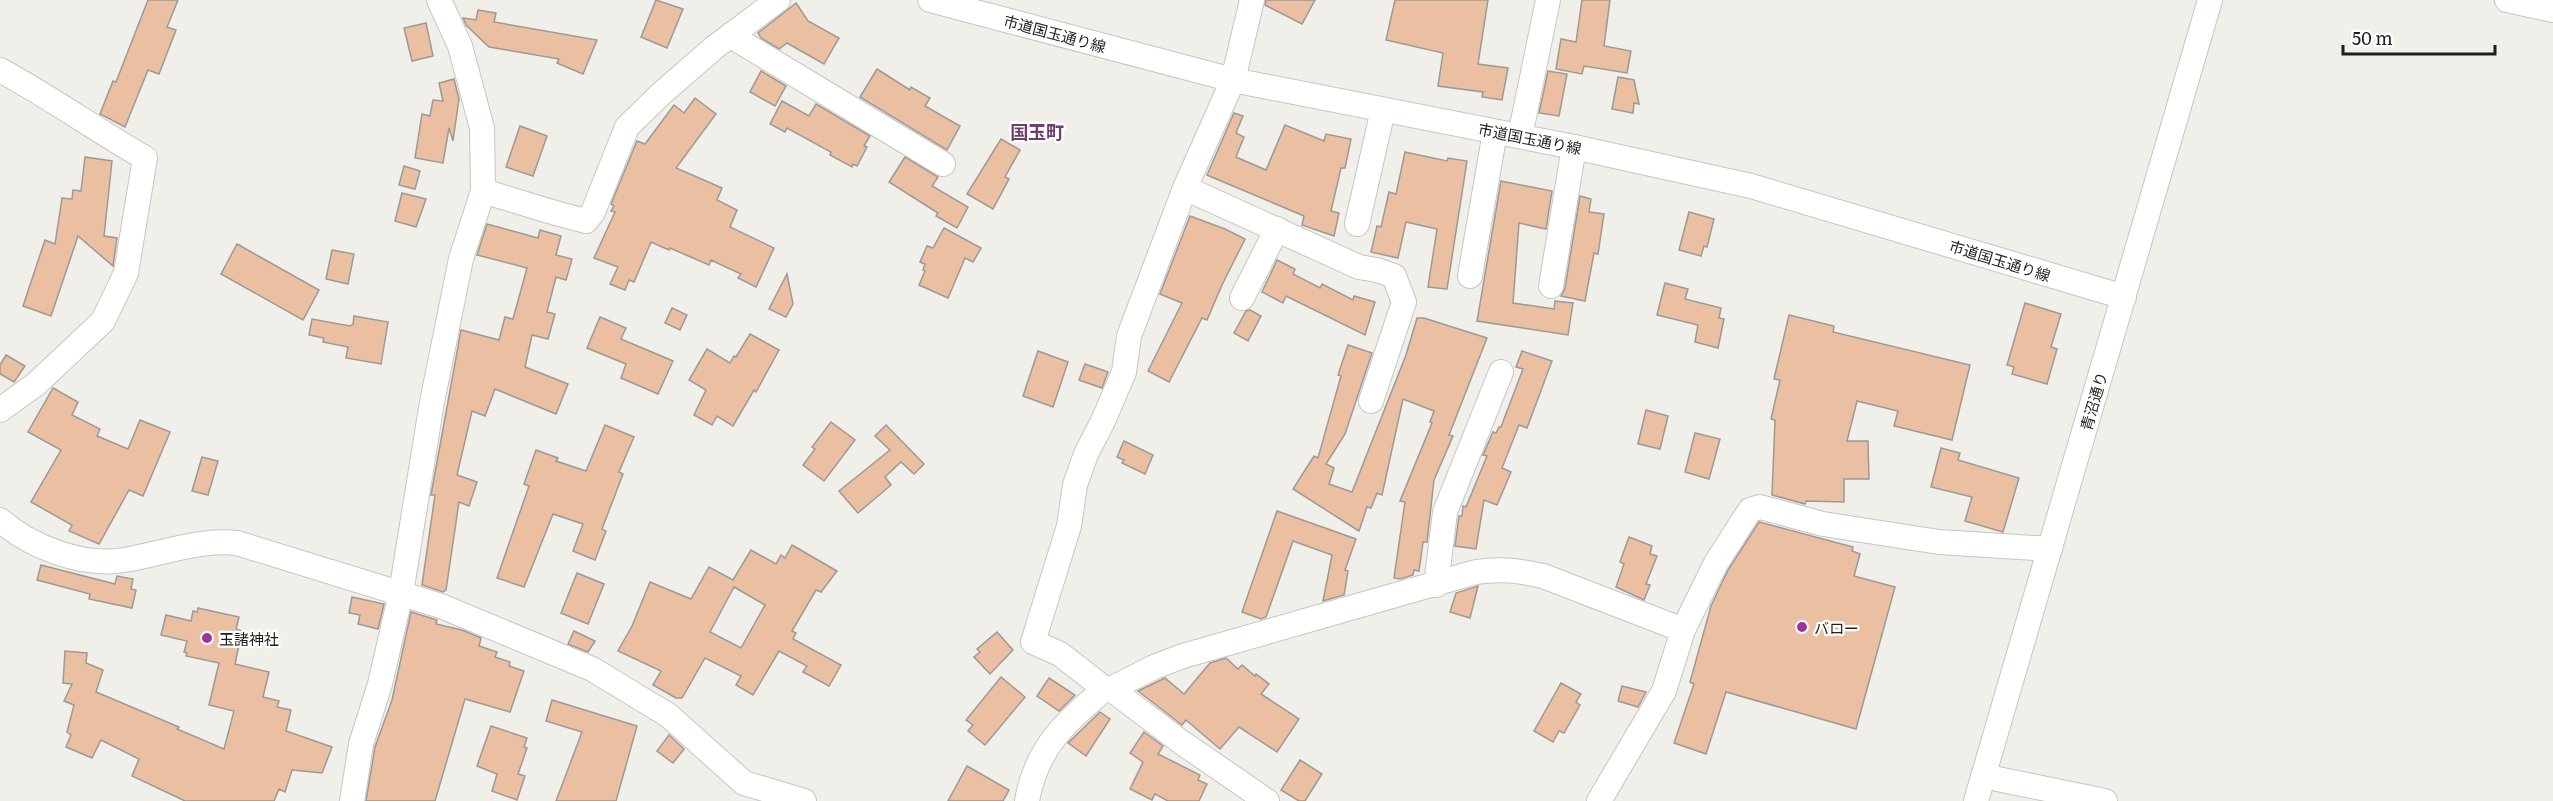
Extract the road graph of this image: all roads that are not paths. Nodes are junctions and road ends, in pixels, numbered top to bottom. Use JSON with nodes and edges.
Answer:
{"nodes":[{"id":1,"x":439,"y":0,"type":"edge"},
{"id":2,"x":778,"y":0,"type":"edge"},
{"id":3,"x":930,"y":0,"type":"edge"},
{"id":4,"x":1252,"y":0,"type":"edge"},
{"id":5,"x":1548,"y":0,"type":"edge"},
{"id":6,"x":2210,"y":0,"type":"edge"},
{"id":7,"x":2507,"y":0,"type":"edge"},
{"id":8,"x":2553,"y":10,"type":"edge"},
{"id":9,"x":731,"y":36,"type":"junction"},
{"id":10,"x":0,"y":70,"type":"edge"},
{"id":11,"x":1233,"y":80,"type":"junction"},
{"id":12,"x":1383,"y":110,"type":"junction"},
{"id":13,"x":1495,"y":132,"type":"junction"},
{"id":14,"x":1520,"y":136,"type":"junction"},
{"id":15,"x":1574,"y":147,"type":"junction"},
{"id":16,"x":943,"y":164,"type":"dead end"},
{"id":17,"x":1185,"y":188,"type":"junction"},
{"id":18,"x":483,"y":191,"type":"junction"},
{"id":19,"x":1357,"y":224,"type":"dead end"},
{"id":20,"x":1277,"y":229,"type":"junction"},
{"id":21,"x":1470,"y":276,"type":"dead end"},
{"id":22,"x":1551,"y":286,"type":"dead end"},
{"id":23,"x":2124,"y":297,"type":"junction"},
{"id":24,"x":1242,"y":298,"type":"dead end"},
{"id":25,"x":1501,"y":372,"type":"dead end"},
{"id":26,"x":1371,"y":401,"type":"dead end"},
{"id":27,"x":1,"y":408,"type":"edge"},
{"id":28,"x":0,"y":520,"type":"edge"},
{"id":29,"x":2050,"y":549,"type":"junction"},
{"id":30,"x":1436,"y":585,"type":"junction"},
{"id":31,"x":401,"y":593,"type":"junction"},
{"id":32,"x":1683,"y":630,"type":"junction"},
{"id":33,"x":1108,"y":689,"type":"junction"},
{"id":34,"x":1983,"y":776,"type":"junction"},
{"id":35,"x":352,"y":801,"type":"edge"},
{"id":36,"x":804,"y":801,"type":"edge"},
{"id":37,"x":1027,"y":801,"type":"edge"},
{"id":38,"x":1267,"y":801,"type":"edge"},
{"id":39,"x":1599,"y":801,"type":"edge"},
{"id":40,"x":1976,"y":801,"type":"edge"},
{"id":41,"x":2104,"y":801,"type":"edge"}],
"edges":[{"from":1,"to":18,"type":"street"},
{"from":2,"to":9,"type":"street"},
{"from":3,"to":11,"type":"street","name":"市道国玉通り線"},
{"from":4,"to":11,"type":"street"},
{"from":5,"to":14,"type":"street"},
{"from":6,"to":23,"type":"street","name":"青沼通り"},
{"from":7,"to":8,"type":"street"},
{"from":9,"to":16,"type":"street"},
{"from":9,"to":18,"type":"street"},
{"from":10,"to":27,"type":"street"},
{"from":11,"to":12,"type":"street","name":"市道国玉通り線"},
{"from":11,"to":17,"type":"street"},
{"from":12,"to":13,"type":"street","name":"市道国玉通り線"},
{"from":12,"to":19,"type":"street"},
{"from":13,"to":14,"type":"street","name":"市道国玉通り線"},
{"from":13,"to":21,"type":"street"},
{"from":14,"to":15,"type":"street","name":"市道国玉通り線"},
{"from":15,"to":22,"type":"street"},
{"from":15,"to":23,"type":"street","name":"市道国玉通り線"},
{"from":17,"to":20,"type":"street"},
{"from":17,"to":33,"type":"street"},
{"from":18,"to":31,"type":"street"},
{"from":20,"to":24,"type":"street"},
{"from":20,"to":26,"type":"street"},
{"from":23,"to":29,"type":"street","name":"青沼通り"},
{"from":25,"to":30,"type":"street"},
{"from":28,"to":31,"type":"street"},
{"from":29,"to":32,"type":"street"},
{"from":29,"to":34,"type":"street","name":"青沼通り"},
{"from":30,"to":32,"type":"street"},
{"from":30,"to":33,"type":"street"},
{"from":31,"to":35,"type":"street"},
{"from":31,"to":36,"type":"street"},
{"from":32,"to":39,"type":"street"},
{"from":33,"to":37,"type":"street"},
{"from":33,"to":38,"type":"street"},
{"from":34,"to":40,"type":"street","name":"青沼通り"},
{"from":34,"to":41,"type":"street"}]}
